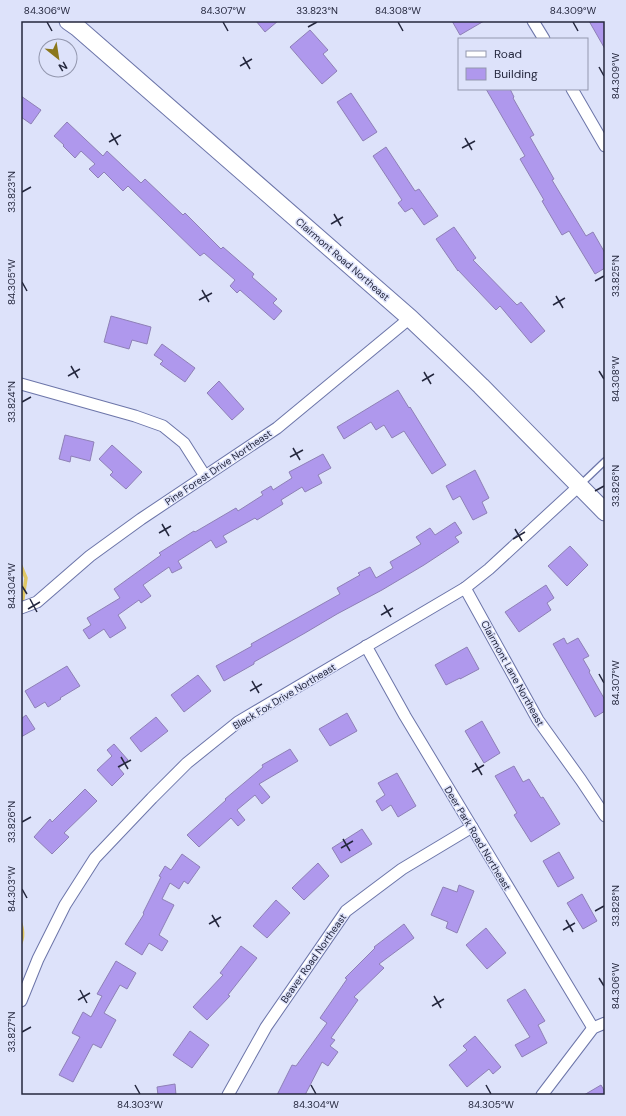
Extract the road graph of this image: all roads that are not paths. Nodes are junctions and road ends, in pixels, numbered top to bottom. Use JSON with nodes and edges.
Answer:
{"nodes":[{"id":1,"x":68,"y":21,"type":"edge"},
{"id":2,"x":533,"y":21,"type":"edge"},
{"id":3,"x":543,"y":38,"type":"edge"},
{"id":4,"x":573,"y":90,"type":"edge"},
{"id":5,"x":605,"y":146,"type":"edge"},
{"id":6,"x":410,"y":318,"type":"junction"},
{"id":7,"x":21,"y":384,"type":"edge"},
{"id":8,"x":605,"y":461,"type":"edge"},
{"id":9,"x":205,"y":476,"type":"junction"},
{"id":10,"x":579,"y":486,"type":"junction"},
{"id":11,"x":605,"y":512,"type":"edge"},
{"id":12,"x":465,"y":588,"type":"junction"},
{"id":13,"x":21,"y":608,"type":"edge"},
{"id":14,"x":366,"y":646,"type":"junction"},
{"id":15,"x":605,"y":816,"type":"edge"},
{"id":16,"x":472,"y":827,"type":"junction"},
{"id":17,"x":21,"y":1001,"type":"edge"},
{"id":18,"x":605,"y":1023,"type":"edge"},
{"id":19,"x":593,"y":1028,"type":"junction"},
{"id":20,"x":228,"y":1095,"type":"edge"},
{"id":21,"x":542,"y":1095,"type":"edge"}],
"edges":[{"from":1,"to":6,"type":"main road","name":"Clairmont Road Northeast"},
{"from":2,"to":3,"type":"street"},
{"from":4,"to":5,"type":"street"},
{"from":6,"to":9,"type":"street","name":"Pine Forest Drive Northeast"},
{"from":6,"to":10,"type":"main road","name":"Clairmont Road Northeast"},
{"from":7,"to":9,"type":"street"},
{"from":8,"to":10,"type":"lane"},
{"from":9,"to":13,"type":"street","name":"Pine Forest Drive Northeast"},
{"from":10,"to":11,"type":"main road","name":"Clairmont Road Northeast"},
{"from":10,"to":12,"type":"street","name":"Black Fox Drive Northeast"},
{"from":12,"to":14,"type":"street","name":"Black Fox Drive Northeast"},
{"from":12,"to":15,"type":"street","name":"Clairmont Lane Northeast"},
{"from":14,"to":16,"type":"street","name":"Deer Park Road Northeast"},
{"from":14,"to":17,"type":"street","name":"Black Fox Drive Northeast"},
{"from":16,"to":19,"type":"street","name":"Deer Park Road Northeast"},
{"from":16,"to":20,"type":"street","name":"Beaver Road Northeast"},
{"from":18,"to":19,"type":"street"},
{"from":19,"to":21,"type":"street"}]}
